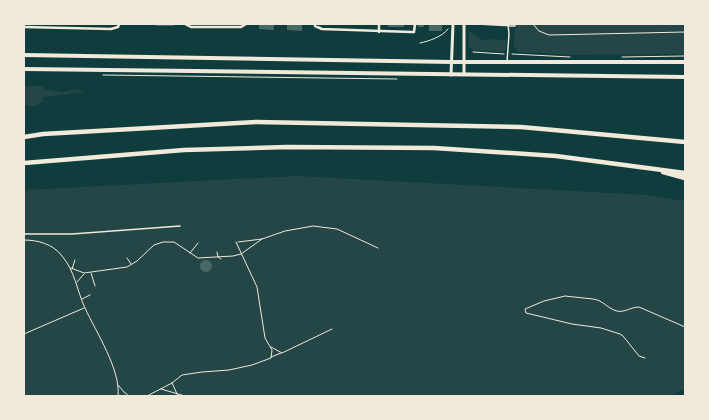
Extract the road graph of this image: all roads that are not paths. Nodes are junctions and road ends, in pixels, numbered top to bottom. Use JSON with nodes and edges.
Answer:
{"nodes":[{"id":1,"x":119,"y":24,"type":"edge"},
{"id":2,"x":185,"y":24,"type":"edge"},
{"id":3,"x":246,"y":24,"type":"edge"},
{"id":4,"x":315,"y":24,"type":"edge"},
{"id":5,"x":379,"y":24,"type":"edge"},
{"id":6,"x":416,"y":24,"type":"edge"},
{"id":7,"x":453,"y":24,"type":"edge"},
{"id":8,"x":464,"y":24,"type":"edge"},
{"id":9,"x":477,"y":24,"type":"edge"},
{"id":10,"x":485,"y":24,"type":"edge"},
{"id":11,"x":492,"y":24,"type":"edge"},
{"id":12,"x":501,"y":24,"type":"edge"},
{"id":13,"x":515,"y":24,"type":"edge"},
{"id":14,"x":508,"y":25,"type":"edge"},
{"id":15,"x":24,"y":27,"type":"edge"},
{"id":16,"x":379,"y":32,"type":"junction"},
{"id":17,"x":24,"y":55,"type":"edge"},
{"id":18,"x":452,"y":62,"type":"junction"},
{"id":19,"x":463,"y":62,"type":"junction"},
{"id":20,"x":507,"y":62,"type":"junction"},
{"id":21,"x":685,"y":62,"type":"edge"},
{"id":22,"x":24,"y":69,"type":"edge"},
{"id":23,"x":464,"y":74,"type":"junction"},
{"id":24,"x":451,"y":75,"type":"junction"},
{"id":25,"x":685,"y":77,"type":"edge"},
{"id":26,"x":24,"y":137,"type":"edge"},
{"id":27,"x":685,"y":142,"type":"edge"},
{"id":28,"x":24,"y":163,"type":"edge"},
{"id":29,"x":640,"y":167,"type":"junction"},
{"id":30,"x":685,"y":173,"type":"edge"},
{"id":31,"x":685,"y":178,"type":"edge"},
{"id":32,"x":180,"y":226,"type":"dead end"},
{"id":33,"x":24,"y":234,"type":"edge"}],
"edges":[{"from":1,"to":15,"type":"street"},
{"from":2,"to":3,"type":"street"},
{"from":4,"to":16,"type":"street"},
{"from":5,"to":16,"type":"street"},
{"from":6,"to":16,"type":"street"},
{"from":7,"to":18,"type":"street"},
{"from":8,"to":19,"type":"street"},
{"from":9,"to":10,"type":"lane"},
{"from":10,"to":11,"type":"lane"},
{"from":11,"to":12,"type":"lane"},
{"from":12,"to":14,"type":"lane"},
{"from":13,"to":14,"type":"lane"},
{"from":14,"to":20,"type":"lane"},
{"from":17,"to":18,"type":"main road"},
{"from":18,"to":19,"type":"main road"},
{"from":18,"to":24,"type":"street"},
{"from":19,"to":20,"type":"main road"},
{"from":19,"to":23,"type":"street"},
{"from":20,"to":21,"type":"main road"},
{"from":22,"to":24,"type":"main road"},
{"from":23,"to":24,"type":"main road"},
{"from":23,"to":25,"type":"main road"},
{"from":26,"to":27,"type":"highway"},
{"from":28,"to":29,"type":"highway"},
{"from":29,"to":30,"type":"highway"},
{"from":29,"to":31,"type":"highway"},
{"from":32,"to":33,"type":"lane"}]}
